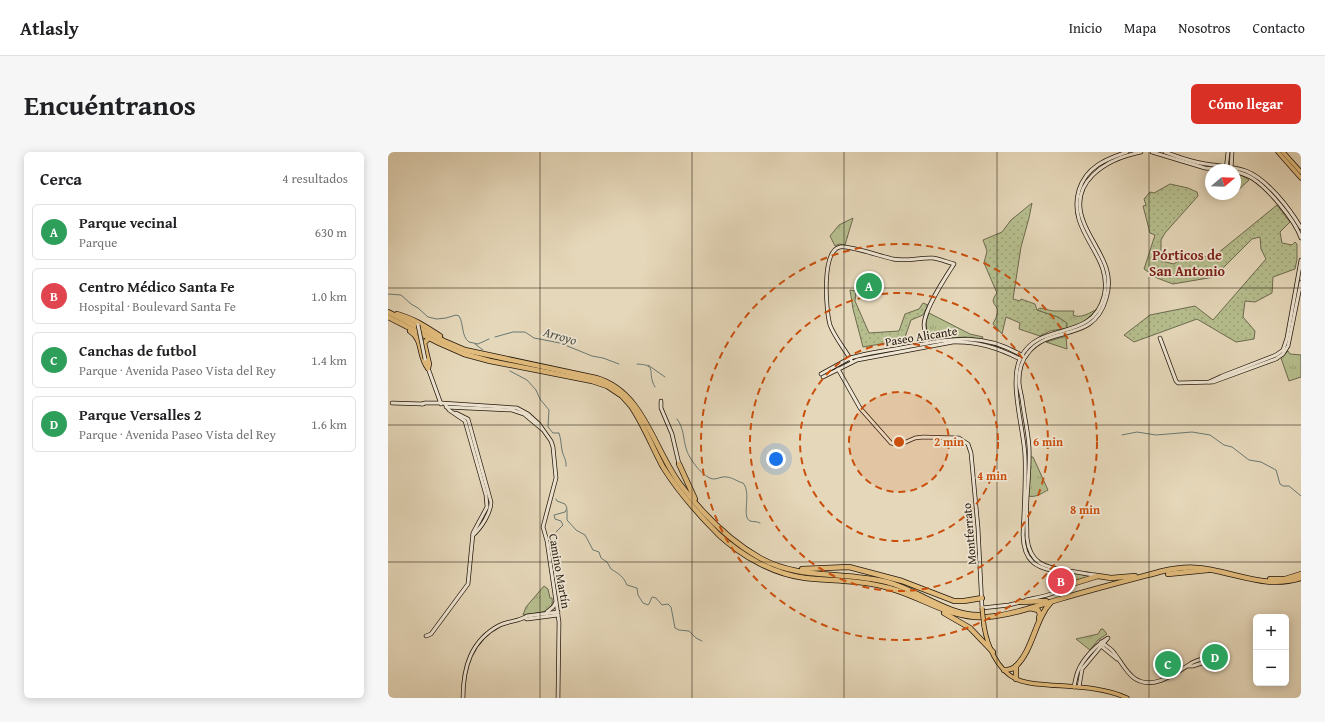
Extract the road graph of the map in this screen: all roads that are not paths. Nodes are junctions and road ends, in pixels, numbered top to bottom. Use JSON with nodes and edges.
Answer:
{"nodes":[{"id":1,"x":1127,"y":152,"type":"edge"},
{"id":2,"x":1141,"y":152,"type":"edge"},
{"id":3,"x":1152,"y":152,"type":"edge"},
{"id":4,"x":1165,"y":152,"type":"edge"},
{"id":5,"x":1228,"y":152,"type":"edge"},
{"id":6,"x":1232,"y":152,"type":"edge"},
{"id":7,"x":1160,"y":153,"type":"edge"},
{"id":8,"x":1280,"y":153,"type":"edge"},
{"id":9,"x":1183,"y":159,"type":"junction"},
{"id":10,"x":1227,"y":164,"type":"edge"},
{"id":11,"x":1228,"y":164,"type":"edge"},
{"id":12,"x":1205,"y":168,"type":"edge"},
{"id":13,"x":1241,"y":170,"type":"edge"},
{"id":14,"x":1241,"y":174,"type":"edge"},
{"id":15,"x":1301,"y":175,"type":"edge"},
{"id":16,"x":1301,"y":228,"type":"edge"},
{"id":17,"x":1301,"y":238,"type":"edge"},
{"id":18,"x":1301,"y":260,"type":"edge"},
{"id":19,"x":1301,"y":282,"type":"edge"},
{"id":20,"x":388,"y":311,"type":"edge"},
{"id":21,"x":388,"y":317,"type":"edge"},
{"id":22,"x":418,"y":323,"type":"junction"},
{"id":23,"x":406,"y":326,"type":"junction"},
{"id":24,"x":429,"y":338,"type":"junction"},
{"id":25,"x":1160,"y":338,"type":"dead end"},
{"id":26,"x":927,"y":343,"type":"junction"},
{"id":27,"x":986,"y":343,"type":"junction"},
{"id":28,"x":456,"y":347,"type":"junction"},
{"id":29,"x":1022,"y":358,"type":"junction"},
{"id":30,"x":851,"y":360,"type":"junction"},
{"id":31,"x":428,"y":368,"type":"junction"},
{"id":32,"x":838,"y":368,"type":"junction"},
{"id":33,"x":1212,"y":381,"type":"junction"},
{"id":34,"x":662,"y":402,"type":"dead end"},
{"id":35,"x":392,"y":403,"type":"dead end"},
{"id":36,"x":445,"y":405,"type":"junction"},
{"id":37,"x":664,"y":459,"type":"junction"},
{"id":38,"x":679,"y":464,"type":"junction"},
{"id":39,"x":698,"y":505,"type":"junction"},
{"id":40,"x":787,"y":569,"type":"junction"},
{"id":41,"x":1209,"y":569,"type":"junction"},
{"id":42,"x":1168,"y":574,"type":"dead end"},
{"id":43,"x":1301,"y":574,"type":"edge"},
{"id":44,"x":1098,"y":576,"type":"junction"},
{"id":45,"x":1135,"y":576,"type":"junction"},
{"id":46,"x":1301,"y":578,"type":"edge"},
{"id":47,"x":1064,"y":588,"type":"junction"},
{"id":48,"x":982,"y":598,"type":"junction"},
{"id":49,"x":1049,"y":601,"type":"junction"},
{"id":50,"x":556,"y":602,"type":"junction"},
{"id":51,"x":1020,"y":602,"type":"junction"},
{"id":52,"x":934,"y":606,"type":"junction"},
{"id":53,"x":982,"y":608,"type":"junction"},
{"id":54,"x":1028,"y":608,"type":"junction"},
{"id":55,"x":545,"y":614,"type":"junction"},
{"id":56,"x":558,"y":614,"type":"junction"},
{"id":57,"x":525,"y":618,"type":"junction"},
{"id":58,"x":1038,"y":624,"type":"junction"},
{"id":59,"x":426,"y":636,"type":"dead end"},
{"id":60,"x":993,"y":652,"type":"junction"},
{"id":61,"x":1211,"y":658,"type":"dead end"},
{"id":62,"x":1016,"y":666,"type":"junction"},
{"id":63,"x":1004,"y":670,"type":"junction"},
{"id":64,"x":1016,"y":679,"type":"junction"},
{"id":65,"x":1076,"y":687,"type":"junction"},
{"id":66,"x":463,"y":698,"type":"edge"},
{"id":67,"x":558,"y":698,"type":"edge"},
{"id":68,"x":1127,"y":698,"type":"edge"}],
"edges":[{"from":1,"to":29,"type":"street"},
{"from":2,"to":29,"type":"street"},
{"from":3,"to":7,"type":"street"},
{"from":4,"to":9,"type":"street"},
{"from":5,"to":10,"type":"street"},
{"from":6,"to":11,"type":"street"},
{"from":7,"to":9,"type":"street"},
{"from":8,"to":15,"type":"main road"},
{"from":9,"to":12,"type":"street"},
{"from":13,"to":16,"type":"street"},
{"from":14,"to":17,"type":"street"},
{"from":18,"to":33,"type":"street"},
{"from":19,"to":33,"type":"street"},
{"from":20,"to":22,"type":"highway"},
{"from":20,"to":28,"type":"highway"},
{"from":21,"to":23,"type":"highway"},
{"from":22,"to":28,"type":"highway"},
{"from":22,"to":31,"type":"street","bridge":true},
{"from":23,"to":24,"type":"highway"},
{"from":23,"to":31,"type":"highway"},
{"from":24,"to":31,"type":"highway"},
{"from":24,"to":52,"type":"highway"},
{"from":25,"to":33,"type":"street"},
{"from":26,"to":27,"type":"street","name":"Paseo Alicante"},
{"from":26,"to":30,"type":"street","name":"Paseo Alicante"},
{"from":26,"to":30,"type":"street"},
{"from":27,"to":29,"type":"street","name":"Paseo Alicante"},
{"from":27,"to":30,"type":"street","name":"Paseo Alicante"},
{"from":28,"to":37,"type":"highway"},
{"from":29,"to":44,"type":"street"},
{"from":29,"to":47,"type":"street"},
{"from":30,"to":32,"type":"street","name":"Paseo Alicante"},
{"from":30,"to":32,"type":"street","name":"Paseo Alicante"},
{"from":31,"to":36,"type":"street"},
{"from":32,"to":48,"type":"street","name":"Montferrato"},
{"from":34,"to":38,"type":"street"},
{"from":35,"to":36,"type":"street","name":"Camino Martín"},
{"from":36,"to":50,"type":"street","name":"Camino Martín"},
{"from":36,"to":59,"type":"street"},
{"from":37,"to":38,"type":"highway"},
{"from":37,"to":39,"type":"highway"},
{"from":38,"to":39,"type":"highway"},
{"from":39,"to":40,"type":"highway"},
{"from":40,"to":48,"type":"highway"},
{"from":40,"to":49,"type":"highway"},
{"from":41,"to":42,"type":"highway"},
{"from":41,"to":46,"type":"highway"},
{"from":41,"to":49,"type":"highway"},
{"from":43,"to":45,"type":"highway"},
{"from":44,"to":45,"type":"highway"},
{"from":44,"to":47,"type":"highway"},
{"from":45,"to":49,"type":"highway"},
{"from":47,"to":51,"type":"street"},
{"from":48,"to":53,"type":"street"},
{"from":49,"to":51,"type":"highway"},
{"from":49,"to":54,"type":"highway"},
{"from":49,"to":58,"type":"highway"},
{"from":50,"to":55,"type":"street"},
{"from":50,"to":56,"type":"street","name":"Camino Martín"},
{"from":51,"to":53,"type":"street"},
{"from":52,"to":54,"type":"highway"},
{"from":52,"to":60,"type":"highway"},
{"from":53,"to":60,"type":"main road","bridge":true},
{"from":54,"to":58,"type":"highway"},
{"from":55,"to":56,"type":"street"},
{"from":55,"to":57,"type":"street"},
{"from":56,"to":57,"type":"street"},
{"from":56,"to":67,"type":"street","name":"Camino Martín"},
{"from":57,"to":66,"type":"street"},
{"from":58,"to":62,"type":"highway"},
{"from":60,"to":63,"type":"main road"},
{"from":61,"to":65,"type":"street"},
{"from":62,"to":63,"type":"highway"},
{"from":62,"to":64,"type":"highway"},
{"from":63,"to":64,"type":"main road"},
{"from":64,"to":65,"type":"main road"},
{"from":65,"to":68,"type":"main road"}]}
